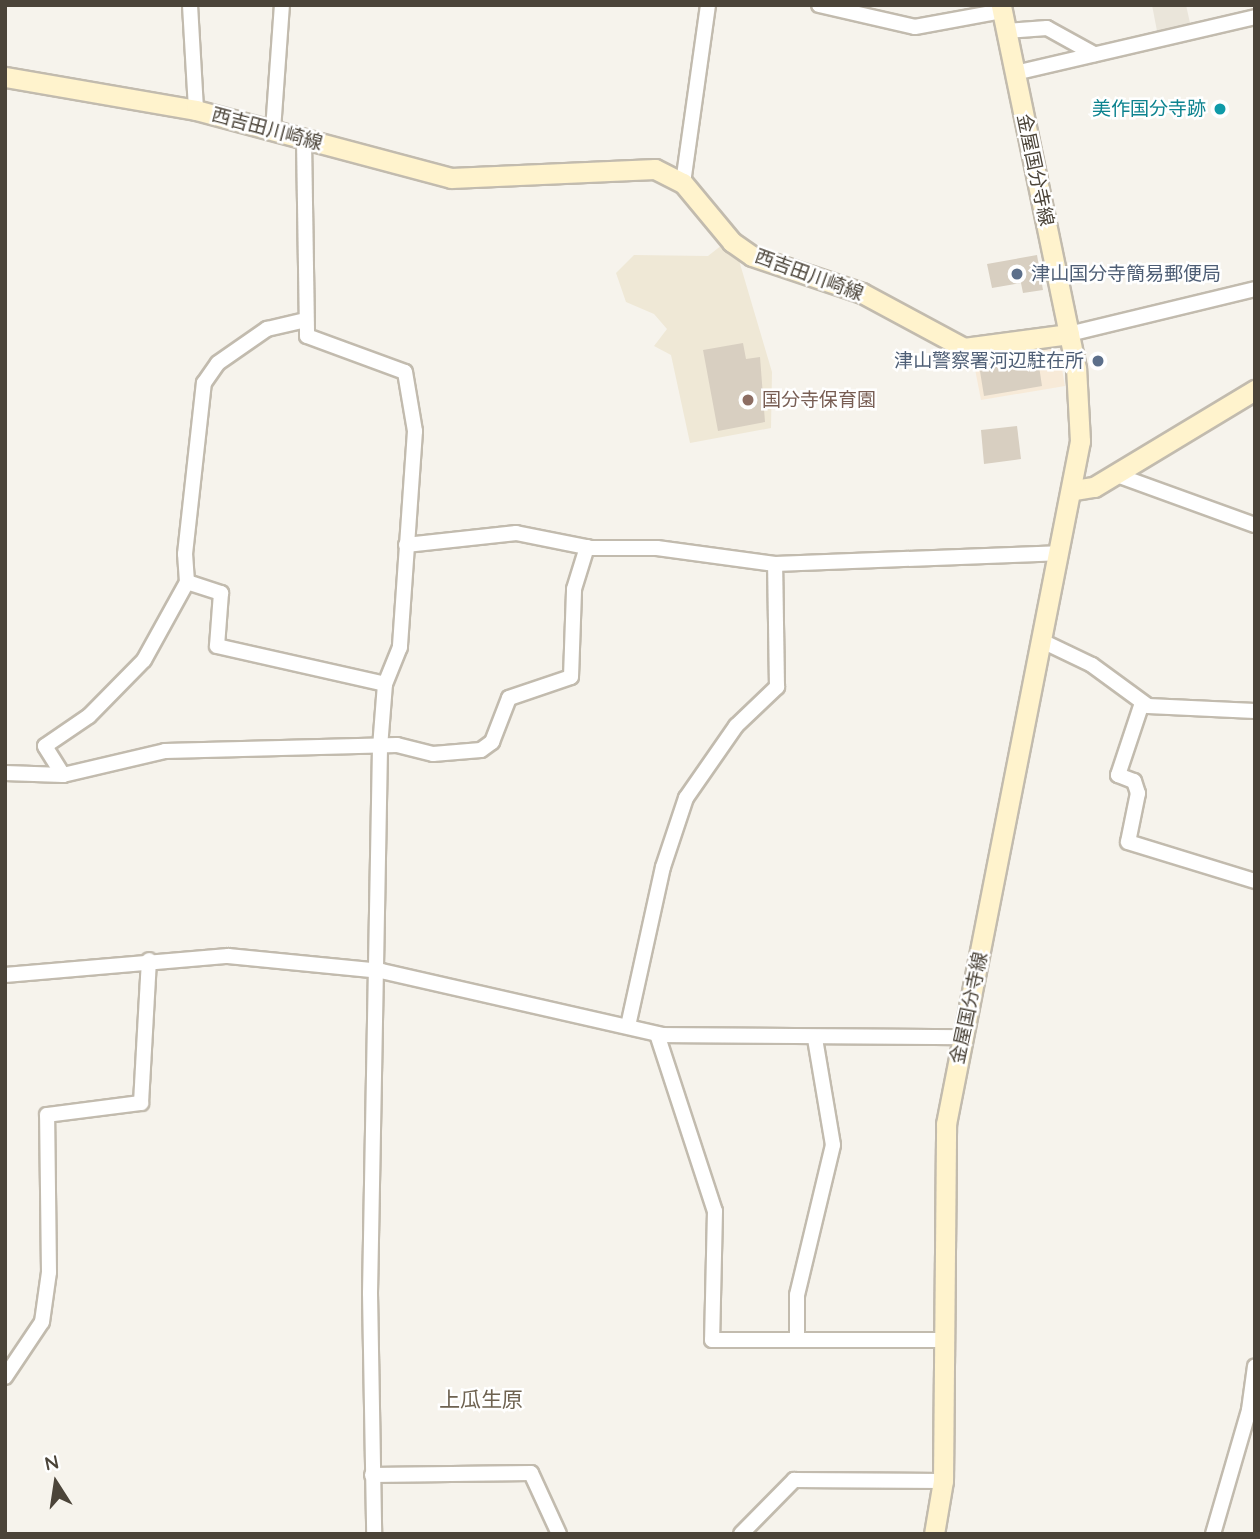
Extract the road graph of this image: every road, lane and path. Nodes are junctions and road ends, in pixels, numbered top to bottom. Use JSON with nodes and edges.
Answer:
{"nodes":[{"id":1,"x":190,"y":5,"type":"edge"},
{"id":2,"x":282,"y":5,"type":"edge"},
{"id":3,"x":708,"y":5,"type":"edge"},
{"id":4,"x":819,"y":5,"type":"edge"},
{"id":5,"x":1001,"y":8,"type":"edge"},
{"id":6,"x":873,"y":12,"type":"edge"},
{"id":7,"x":1255,"y":17,"type":"edge"},
{"id":8,"x":1006,"y":31,"type":"junction"},
{"id":9,"x":1098,"y":55,"type":"junction"},
{"id":10,"x":1015,"y":73,"type":"junction"},
{"id":11,"x":5,"y":77,"type":"edge"},
{"id":12,"x":196,"y":110,"type":"junction"},
{"id":13,"x":273,"y":130,"type":"junction"},
{"id":14,"x":304,"y":140,"type":"junction"},
{"id":15,"x":683,"y":183,"type":"junction"},
{"id":16,"x":1255,"y":289,"type":"edge"},
{"id":17,"x":303,"y":321,"type":"junction"},
{"id":18,"x":1069,"y":334,"type":"junction"},
{"id":19,"x":1255,"y":390,"type":"edge"},
{"id":20,"x":1114,"y":474,"type":"junction"},
{"id":21,"x":1074,"y":491,"type":"junction"},
{"id":22,"x":1255,"y":525,"type":"edge"},
{"id":23,"x":406,"y":545,"type":"junction"},
{"id":24,"x":587,"y":547,"type":"junction"},
{"id":25,"x":1058,"y":553,"type":"junction"},
{"id":26,"x":775,"y":564,"type":"junction"},
{"id":27,"x":187,"y":582,"type":"junction"},
{"id":28,"x":1042,"y":641,"type":"junction"},
{"id":29,"x":385,"y":684,"type":"junction"},
{"id":30,"x":1142,"y":703,"type":"junction"},
{"id":31,"x":1255,"y":711,"type":"edge"},
{"id":32,"x":380,"y":748,"type":"junction"},
{"id":33,"x":5,"y":773,"type":"edge"},
{"id":34,"x":63,"y":775,"type":"junction"},
{"id":35,"x":1255,"y":881,"type":"edge"},
{"id":36,"x":149,"y":960,"type":"junction"},
{"id":37,"x":381,"y":971,"type":"junction"},
{"id":38,"x":5,"y":975,"type":"edge"},
{"id":39,"x":628,"y":1026,"type":"junction"},
{"id":40,"x":657,"y":1034,"type":"junction"},
{"id":41,"x":961,"y":1037,"type":"junction"},
{"id":42,"x":815,"y":1039,"type":"junction"},
{"id":43,"x":797,"y":1340,"type":"junction"},
{"id":44,"x":946,"y":1340,"type":"junction"},
{"id":45,"x":1255,"y":1366,"type":"edge"},
{"id":46,"x":5,"y":1377,"type":"edge"},
{"id":47,"x":372,"y":1475,"type":"junction"},
{"id":48,"x":943,"y":1481,"type":"junction"},
{"id":49,"x":374,"y":1534,"type":"edge"},
{"id":50,"x":559,"y":1534,"type":"edge"},
{"id":51,"x":741,"y":1534,"type":"edge"},
{"id":52,"x":934,"y":1534,"type":"edge"},
{"id":53,"x":1213,"y":1534,"type":"edge"}],
"edges":[{"from":1,"to":12,"type":"street"},
{"from":2,"to":13,"type":"street"},
{"from":3,"to":15,"type":"street"},
{"from":4,"to":6,"type":"street"},
{"from":5,"to":6,"type":"street"},
{"from":5,"to":8,"type":"main road","name":"金屋国分寺線"},
{"from":7,"to":9,"type":"street"},
{"from":8,"to":9,"type":"street"},
{"from":8,"to":10,"type":"main road","name":"金屋国分寺線"},
{"from":9,"to":10,"type":"street"},
{"from":10,"to":18,"type":"main road","name":"金屋国分寺線"},
{"from":11,"to":12,"type":"main road","name":"西吉田川崎線"},
{"from":12,"to":13,"type":"main road","name":"西吉田川崎線"},
{"from":13,"to":14,"type":"main road","name":"西吉田川崎線"},
{"from":14,"to":15,"type":"main road","name":"西吉田川崎線"},
{"from":14,"to":17,"type":"street"},
{"from":15,"to":18,"type":"main road","name":"西吉田川崎線"},
{"from":16,"to":18,"type":"street"},
{"from":17,"to":23,"type":"street"},
{"from":17,"to":27,"type":"street"},
{"from":18,"to":21,"type":"main road"},
{"from":19,"to":20,"type":"main road"},
{"from":20,"to":21,"type":"main road"},
{"from":20,"to":22,"type":"street"},
{"from":21,"to":25,"type":"main road","name":"金屋国分寺線"},
{"from":23,"to":24,"type":"street"},
{"from":23,"to":29,"type":"street"},
{"from":24,"to":26,"type":"street"},
{"from":24,"to":32,"type":"street"},
{"from":25,"to":26,"type":"street"},
{"from":25,"to":28,"type":"main road","name":"金屋国分寺線"},
{"from":26,"to":39,"type":"street"},
{"from":27,"to":29,"type":"street"},
{"from":27,"to":34,"type":"street"},
{"from":28,"to":30,"type":"street"},
{"from":28,"to":41,"type":"main road","name":"金屋国分寺線"},
{"from":29,"to":32,"type":"street"},
{"from":30,"to":31,"type":"street"},
{"from":30,"to":35,"type":"street"},
{"from":32,"to":34,"type":"street"},
{"from":32,"to":37,"type":"street"},
{"from":33,"to":34,"type":"street"},
{"from":36,"to":37,"type":"street"},
{"from":36,"to":38,"type":"street"},
{"from":36,"to":46,"type":"street"},
{"from":37,"to":39,"type":"street"},
{"from":37,"to":47,"type":"street"},
{"from":39,"to":40,"type":"street"},
{"from":40,"to":42,"type":"street"},
{"from":40,"to":43,"type":"street"},
{"from":41,"to":42,"type":"street"},
{"from":41,"to":44,"type":"main road","name":"金屋国分寺線"},
{"from":42,"to":43,"type":"street"},
{"from":43,"to":44,"type":"street"},
{"from":44,"to":48,"type":"main road","name":"金屋国分寺線"},
{"from":45,"to":53,"type":"street"},
{"from":47,"to":49,"type":"street"},
{"from":47,"to":50,"type":"street"},
{"from":48,"to":51,"type":"street"},
{"from":48,"to":52,"type":"main road","name":"金屋国分寺線"}]}
